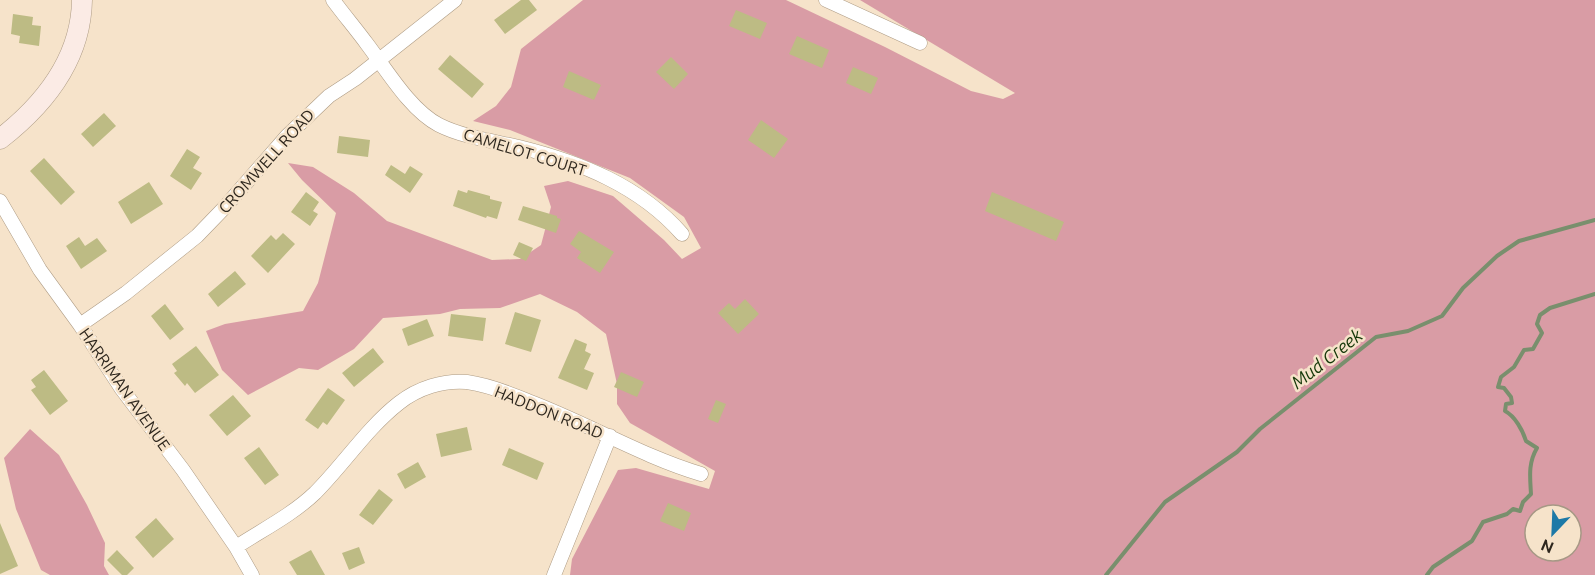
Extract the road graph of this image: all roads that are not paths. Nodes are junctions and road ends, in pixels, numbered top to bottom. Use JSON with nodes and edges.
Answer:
{"nodes":[{"id":1,"x":82,"y":0,"type":"edge"},
{"id":2,"x":333,"y":0,"type":"edge"},
{"id":3,"x":455,"y":0,"type":"edge"},
{"id":4,"x":826,"y":0,"type":"edge"},
{"id":5,"x":920,"y":43,"type":"dead end"},
{"id":6,"x":378,"y":60,"type":"junction"},
{"id":7,"x":0,"y":139,"type":"edge"},
{"id":8,"x":0,"y":201,"type":"edge"},
{"id":9,"x":682,"y":234,"type":"dead end"},
{"id":10,"x":80,"y":325,"type":"junction"},
{"id":11,"x":610,"y":436,"type":"junction"},
{"id":12,"x":701,"y":474,"type":"dead end"},
{"id":13,"x":236,"y":547,"type":"junction"},
{"id":14,"x":252,"y":575,"type":"edge"},
{"id":15,"x":554,"y":575,"type":"edge"}],
"edges":[{"from":1,"to":7,"type":"street"},
{"from":2,"to":6,"type":"street","name":"CAMELOT COURT"},
{"from":3,"to":6,"type":"street","name":"CROMWELL ROAD"},
{"from":4,"to":5,"type":"street"},
{"from":6,"to":9,"type":"street","name":"CAMELOT COURT"},
{"from":6,"to":10,"type":"street","name":"CROMWELL ROAD"},
{"from":8,"to":10,"type":"street","name":"HARRIMAN AVENUE"},
{"from":10,"to":13,"type":"street","name":"HARRIMAN AVENUE"},
{"from":11,"to":12,"type":"street","name":"HADDON ROAD"},
{"from":11,"to":13,"type":"street","name":"HADDON ROAD"},
{"from":11,"to":15,"type":"street"},
{"from":13,"to":14,"type":"street","name":"HARRIMAN AVENUE"}]}
